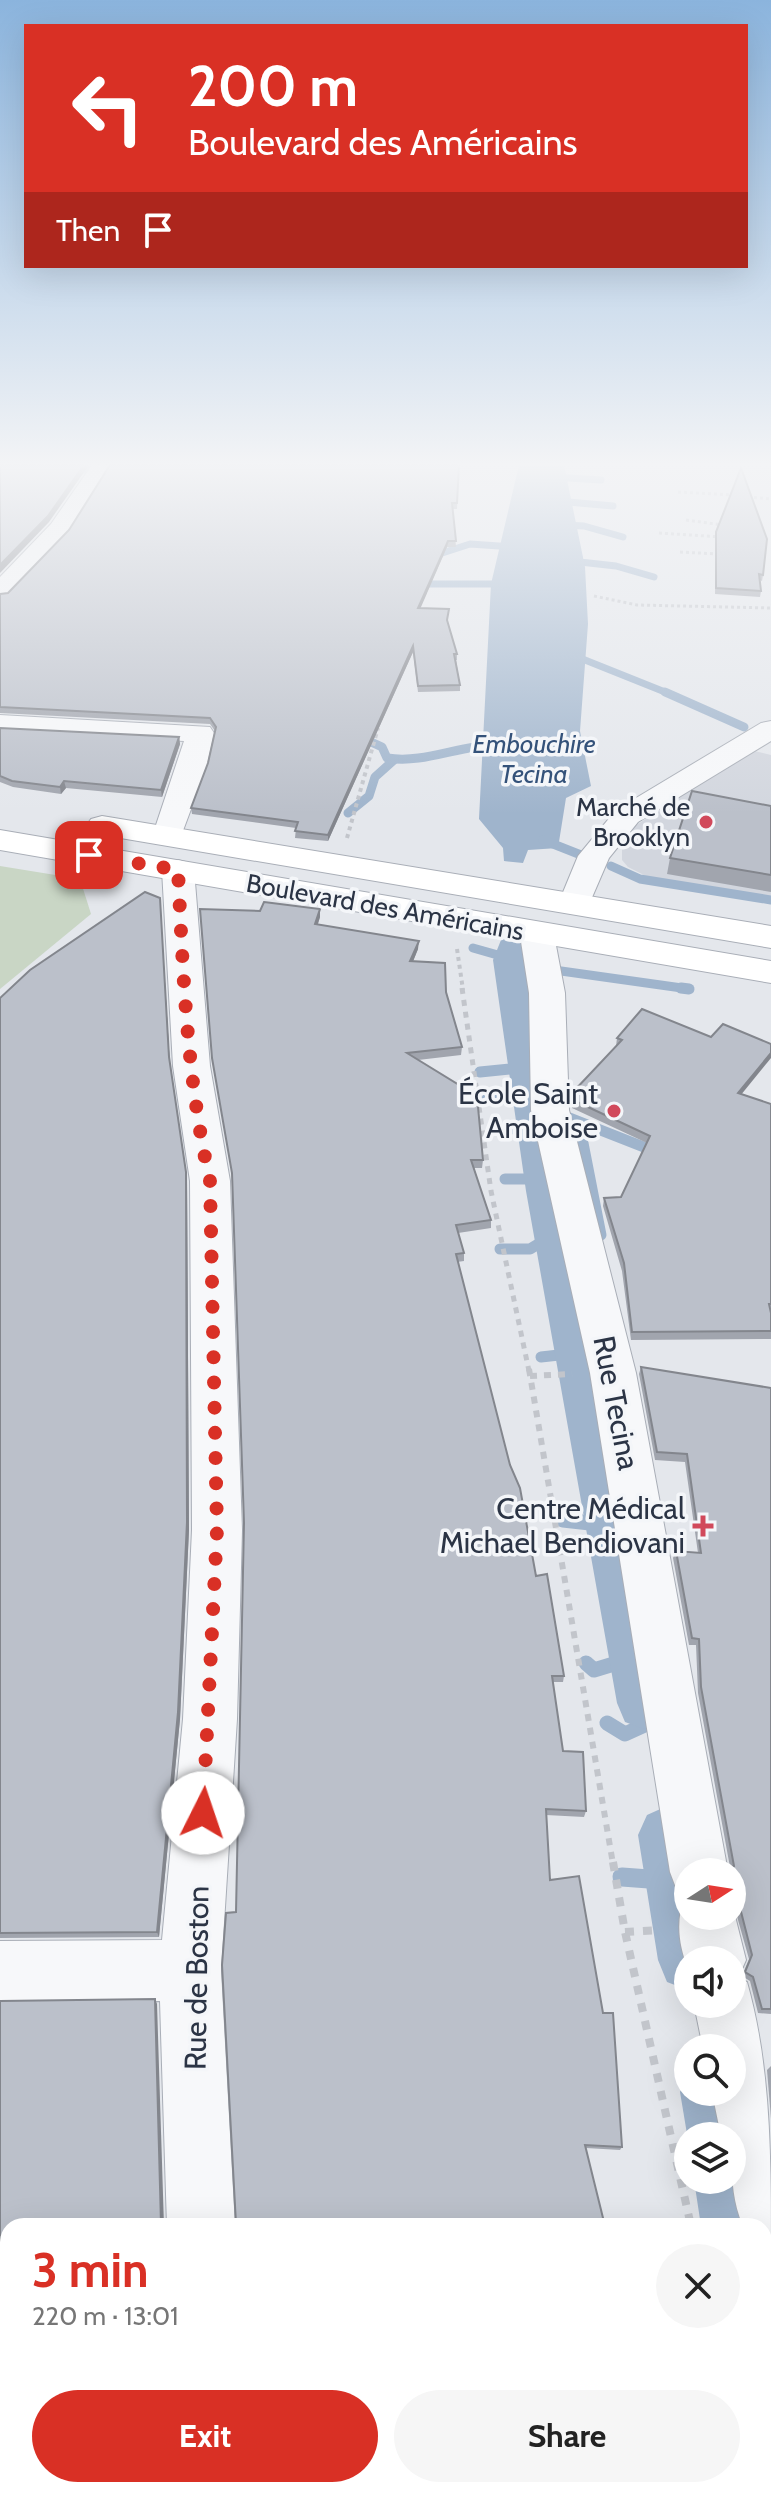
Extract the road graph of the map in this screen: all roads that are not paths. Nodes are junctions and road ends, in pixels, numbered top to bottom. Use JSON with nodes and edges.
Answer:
{"nodes":[{"id":1,"x":0,"y":723,"type":"edge"},
{"id":2,"x":771,"y":729,"type":"edge"},
{"id":3,"x":0,"y":810,"type":"edge"},
{"id":4,"x":0,"y":840,"type":"edge"},
{"id":5,"x":172,"y":853,"type":"junction"},
{"id":6,"x":575,"y":902,"type":"junction"},
{"id":7,"x":537,"y":935,"type":"junction"},
{"id":8,"x":771,"y":937,"type":"edge"},
{"id":9,"x":771,"y":972,"type":"edge"},
{"id":10,"x":697,"y":1858,"type":"edge"},
{"id":11,"x":190,"y":1970,"type":"junction"},
{"id":12,"x":0,"y":1972,"type":"edge"},
{"id":13,"x":728,"y":2018,"type":"edge"},
{"id":14,"x":771,"y":2213,"type":"edge"},
{"id":15,"x":201,"y":2218,"type":"edge"}],
"edges":[{"from":1,"to":5,"type":"street"},
{"from":2,"to":6,"type":"street"},
{"from":3,"to":5,"type":"main road","name":"Boulevard des Américains"},
{"from":4,"to":5,"type":"main road","name":"Boulevard des Américains"},
{"from":5,"to":6,"type":"main road","name":"Boulevard des Américains"},
{"from":5,"to":7,"type":"main road","name":"Boulevard des Américains"},
{"from":5,"to":11,"type":"street","name":"Rue de Boston"},
{"from":6,"to":8,"type":"main road","name":"Boulevard des Américains"},
{"from":7,"to":9,"type":"main road","name":"Boulevard des Américains"},
{"from":7,"to":10,"type":"street","name":"Rue Tecina"},
{"from":11,"to":12,"type":"street"},
{"from":11,"to":15,"type":"street","name":"Rue de Boston"},
{"from":13,"to":14,"type":"street"}]}
